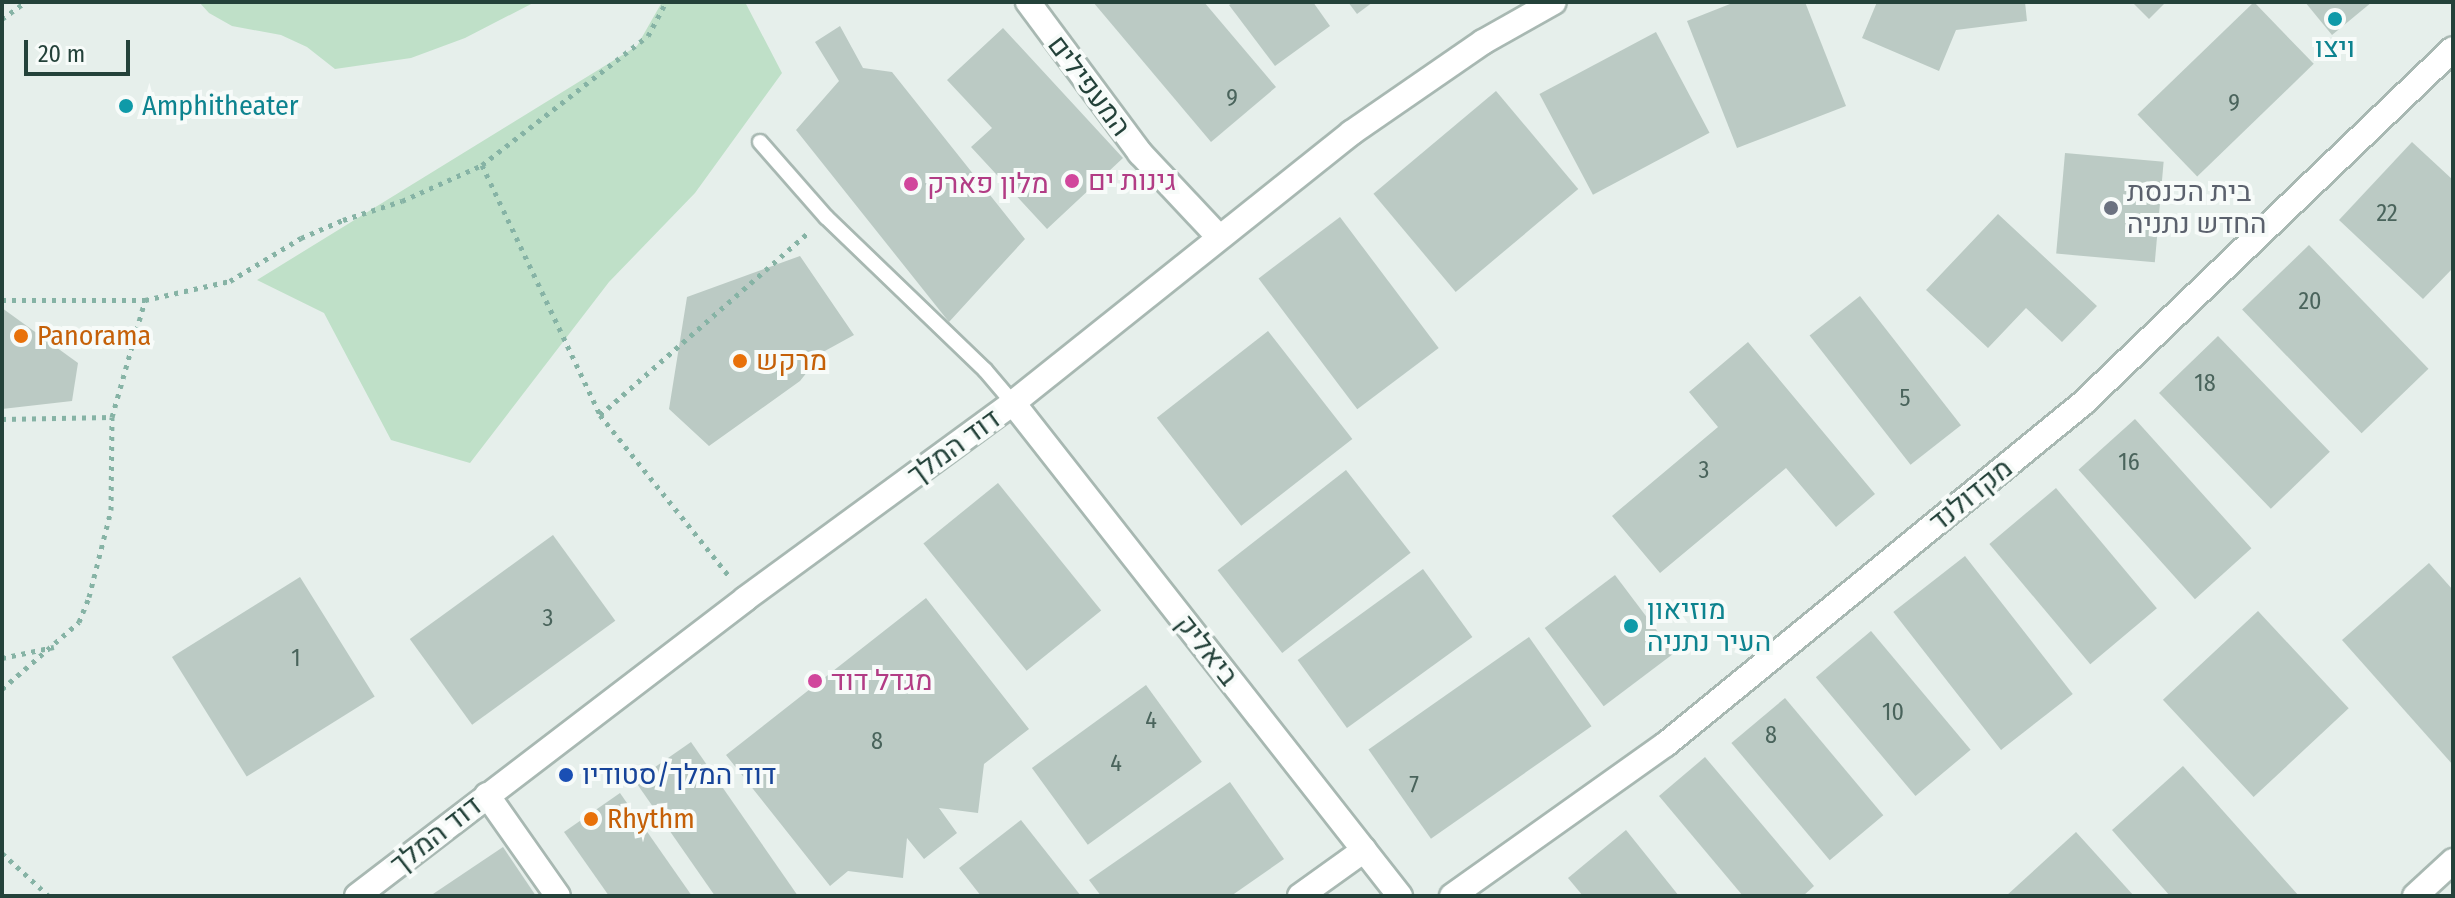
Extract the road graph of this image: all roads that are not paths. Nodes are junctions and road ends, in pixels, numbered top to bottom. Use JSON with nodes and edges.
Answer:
{"nodes":[{"id":1,"x":1028,"y":2,"type":"edge"},
{"id":2,"x":1554,"y":2,"type":"edge"},
{"id":3,"x":2453,"y":49,"type":"edge"},
{"id":4,"x":760,"y":142,"type":"dead end"},
{"id":5,"x":1219,"y":237,"type":"junction"},
{"id":6,"x":1013,"y":403,"type":"junction"},
{"id":7,"x":487,"y":795,"type":"junction"},
{"id":8,"x":1364,"y":850,"type":"junction"},
{"id":9,"x":2453,"y":861,"type":"edge"},
{"id":10,"x":357,"y":896,"type":"edge"},
{"id":11,"x":558,"y":896,"type":"edge"},
{"id":12,"x":1300,"y":896,"type":"edge"},
{"id":13,"x":1400,"y":896,"type":"edge"},
{"id":14,"x":1452,"y":896,"type":"edge"},
{"id":15,"x":2415,"y":896,"type":"edge"}],
"edges":[{"from":1,"to":5,"type":"street","name":"המעפילים"},
{"from":2,"to":5,"type":"street","name":"דוד המלך"},
{"from":3,"to":14,"type":"street","name":"מקדולנד"},
{"from":4,"to":6,"type":"lane"},
{"from":5,"to":6,"type":"street","name":"דוד המלך"},
{"from":6,"to":7,"type":"street","name":"דוד המלך"},
{"from":6,"to":8,"type":"street","name":"ביאליק"},
{"from":7,"to":10,"type":"street","name":"דוד המלך"},
{"from":7,"to":11,"type":"street"},
{"from":8,"to":12,"type":"street"},
{"from":8,"to":13,"type":"street","name":"ביאליק"},
{"from":9,"to":15,"type":"street"}]}
